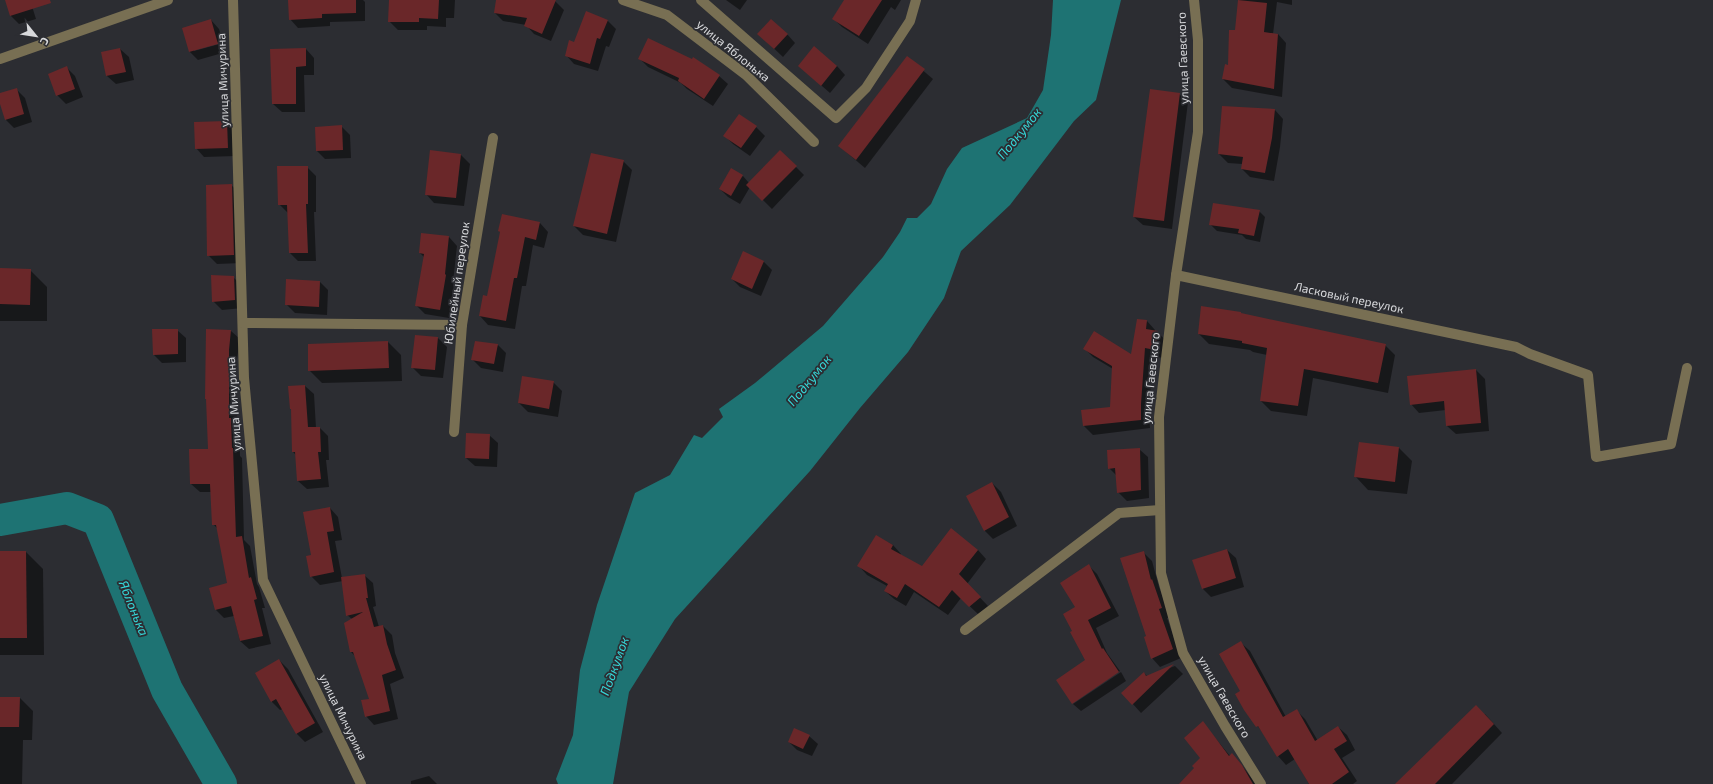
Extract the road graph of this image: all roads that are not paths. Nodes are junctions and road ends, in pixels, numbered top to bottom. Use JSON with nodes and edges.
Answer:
{"nodes":[{"id":1,"x":168,"y":0,"type":"edge"},
{"id":2,"x":233,"y":0,"type":"edge"},
{"id":3,"x":623,"y":0,"type":"edge"},
{"id":4,"x":701,"y":0,"type":"edge"},
{"id":5,"x":916,"y":0,"type":"edge"},
{"id":6,"x":1194,"y":0,"type":"edge"},
{"id":7,"x":0,"y":59,"type":"edge"},
{"id":8,"x":493,"y":138,"type":"dead end"},
{"id":9,"x":814,"y":142,"type":"dead end"},
{"id":10,"x":1176,"y":275,"type":"junction"},
{"id":11,"x":242,"y":323,"type":"junction"},
{"id":12,"x":462,"y":326,"type":"junction"},
{"id":13,"x":1687,"y":368,"type":"dead end"},
{"id":14,"x":454,"y":432,"type":"dead end"},
{"id":15,"x":1160,"y":510,"type":"junction"},
{"id":16,"x":965,"y":630,"type":"dead end"},
{"id":17,"x":361,"y":784,"type":"edge"},
{"id":18,"x":1262,"y":784,"type":"edge"}],
"edges":[{"from":1,"to":7,"type":"street"},
{"from":2,"to":11,"type":"street","name":"улица Мичурина"},
{"from":3,"to":9,"type":"street","name":"улица Яблонька"},
{"from":4,"to":5,"type":"street","name":"улица Яблонька"},
{"from":6,"to":10,"type":"street","name":"улица Гаевского"},
{"from":8,"to":12,"type":"street","name":"Юбилейный переулок"},
{"from":10,"to":13,"type":"street","name":"Ласковый переулок"},
{"from":10,"to":15,"type":"street","name":"улица Гаевского"},
{"from":11,"to":12,"type":"street"},
{"from":11,"to":17,"type":"street","name":"улица Мичурина"},
{"from":12,"to":14,"type":"street","name":"Юбилейный переулок"},
{"from":15,"to":16,"type":"street"},
{"from":15,"to":18,"type":"street","name":"улица Гаевского"}]}
